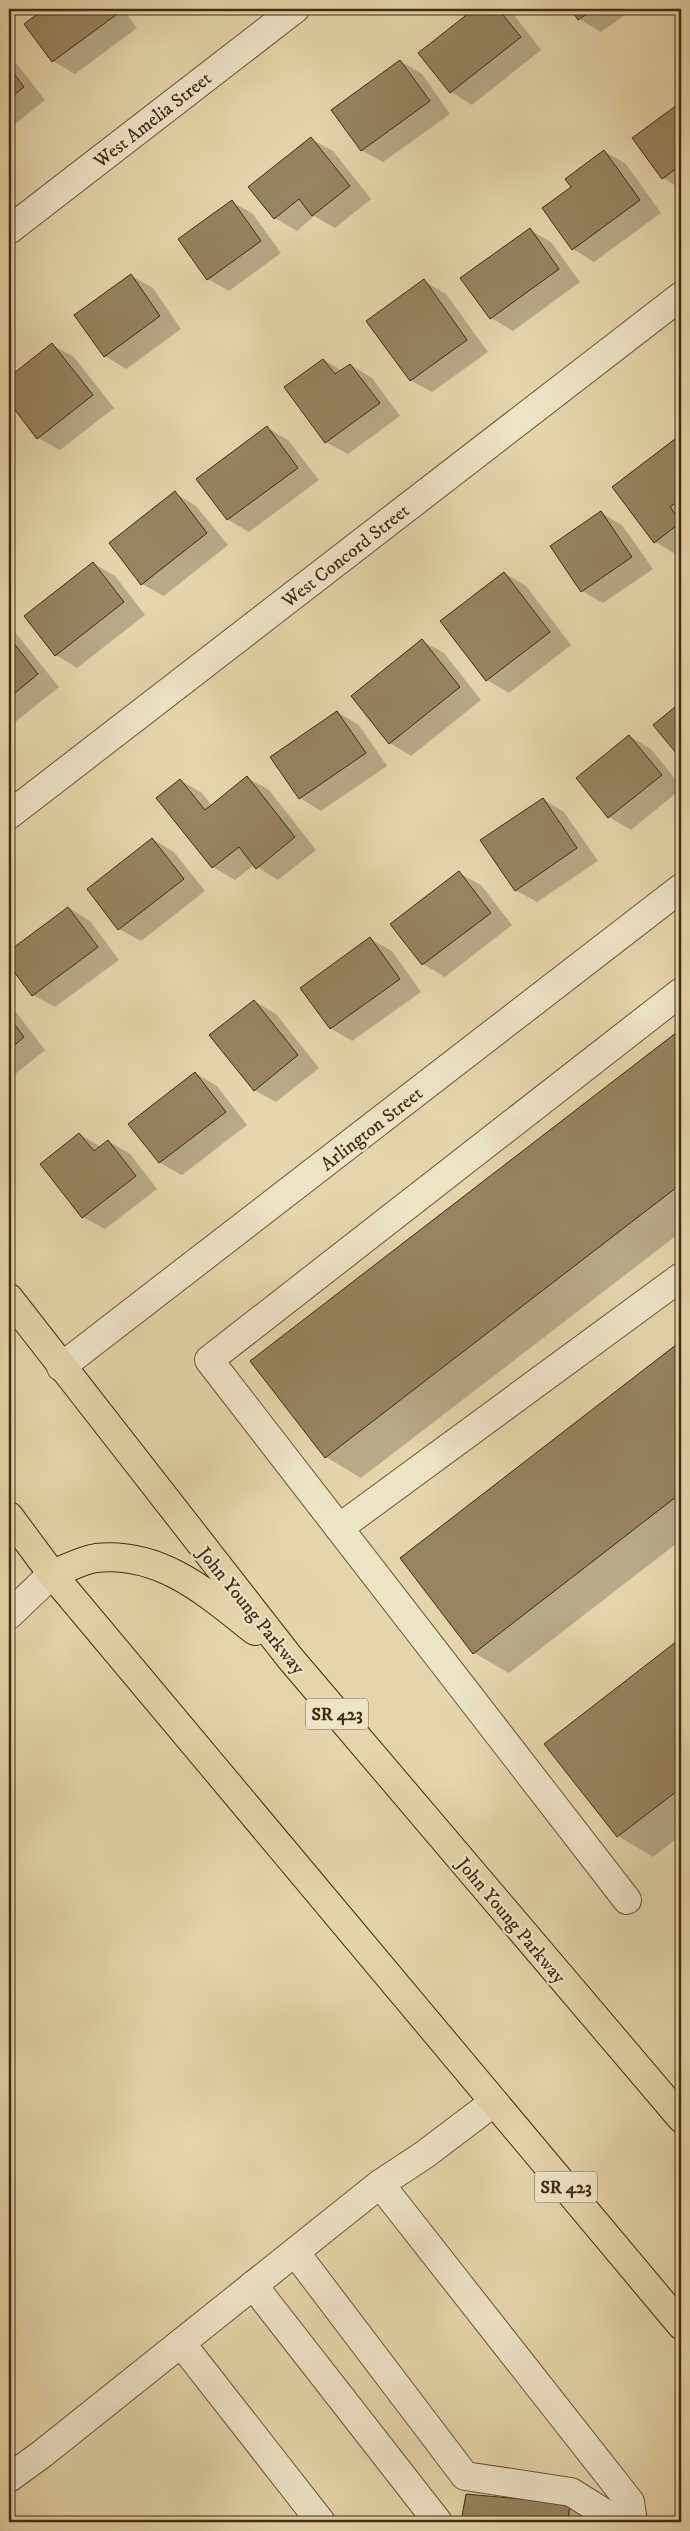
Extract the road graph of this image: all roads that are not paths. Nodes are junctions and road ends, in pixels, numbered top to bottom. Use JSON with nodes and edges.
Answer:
{"nodes":[{"id":1,"x":295,"y":9,"type":"edge"},
{"id":2,"x":9,"y":230,"type":"edge"},
{"id":3,"x":681,"y":296,"type":"edge"},
{"id":4,"x":9,"y":815,"type":"edge"},
{"id":5,"x":681,"y":888,"type":"edge"},
{"id":6,"x":681,"y":992,"type":"edge"},
{"id":7,"x":681,"y":1277,"type":"edge"},
{"id":8,"x":9,"y":1298,"type":"edge"},
{"id":9,"x":61,"y":1367,"type":"junction"},
{"id":10,"x":9,"y":1516,"type":"edge"},
{"id":11,"x":339,"y":1528,"type":"junction"},
{"id":12,"x":52,"y":1574,"type":"junction"},
{"id":13,"x":9,"y":1615,"type":"edge"},
{"id":14,"x":290,"y":1658,"type":"junction"},
{"id":15,"x":627,"y":1900,"type":"dead end"},
{"id":16,"x":494,"y":2102,"type":"junction"},
{"id":17,"x":681,"y":2118,"type":"edge"},
{"id":18,"x":380,"y":2184,"type":"junction"},
{"id":19,"x":294,"y":2252,"type":"junction"},
{"id":20,"x":253,"y":2285,"type":"junction"},
{"id":21,"x":681,"y":2325,"type":"edge"},
{"id":22,"x":181,"y":2343,"type":"junction"},
{"id":23,"x":9,"y":2478,"type":"edge"},
{"id":24,"x":321,"y":2522,"type":"edge"},
{"id":25,"x":438,"y":2522,"type":"edge"},
{"id":26,"x":619,"y":2522,"type":"edge"},
{"id":27,"x":632,"y":2522,"type":"edge"}],
"edges":[{"from":1,"to":2,"type":"street","name":"West Amelia Street"},
{"from":3,"to":4,"type":"street","name":"West Concord Street"},
{"from":5,"to":9,"type":"street","name":"Arlington Street"},
{"from":6,"to":11,"type":"street"},
{"from":7,"to":11,"type":"street"},
{"from":8,"to":9,"type":"main road","name":"John Young Parkway","number":"SR 423"},
{"from":9,"to":14,"type":"main road","name":"John Young Parkway","number":"SR 423"},
{"from":10,"to":12,"type":"main road","number":"SR 423"},
{"from":11,"to":15,"type":"street"},
{"from":12,"to":13,"type":"street"},
{"from":12,"to":14,"type":"main road"},
{"from":12,"to":16,"type":"main road","number":"SR 423"},
{"from":14,"to":17,"type":"main road","name":"John Young Parkway","number":"SR 423"},
{"from":16,"to":18,"type":"street"},
{"from":16,"to":21,"type":"main road","number":"SR 423"},
{"from":18,"to":19,"type":"street"},
{"from":18,"to":27,"type":"street"},
{"from":19,"to":20,"type":"street"},
{"from":19,"to":26,"type":"street"},
{"from":20,"to":22,"type":"street"},
{"from":20,"to":25,"type":"street"},
{"from":22,"to":23,"type":"street"},
{"from":22,"to":24,"type":"street"}]}
